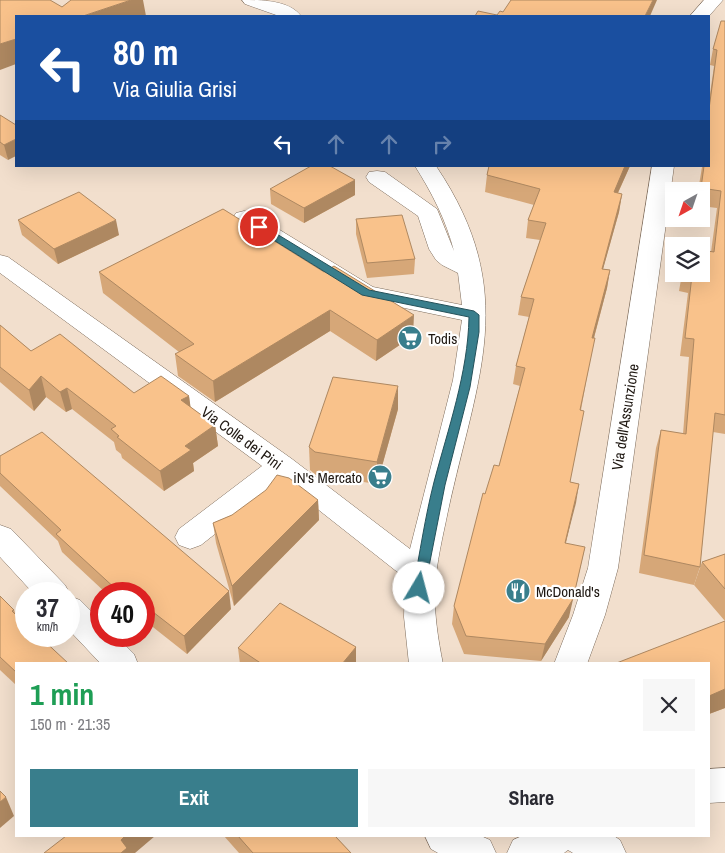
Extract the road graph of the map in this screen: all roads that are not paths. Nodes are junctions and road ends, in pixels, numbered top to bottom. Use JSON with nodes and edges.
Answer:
{"nodes":[{"id":1,"x":251,"y":0,"type":"edge"},
{"id":2,"x":714,"y":0,"type":"edge"},
{"id":3,"x":277,"y":3,"type":"edge"},
{"id":4,"x":291,"y":15,"type":"edge"},
{"id":5,"x":700,"y":15,"type":"edge"},
{"id":6,"x":426,"y":167,"type":"edge"},
{"id":7,"x":663,"y":167,"type":"edge"},
{"id":8,"x":377,"y":177,"type":"dead end"},
{"id":9,"x":244,"y":218,"type":"dead end"},
{"id":10,"x":0,"y":262,"type":"edge"},
{"id":11,"x":469,"y":269,"type":"junction"},
{"id":12,"x":474,"y":315,"type":"junction"},
{"id":13,"x":282,"y":466,"type":"junction"},
{"id":14,"x":0,"y":537,"type":"edge"},
{"id":15,"x":190,"y":537,"type":"dead end"},
{"id":16,"x":421,"y":574,"type":"junction"},
{"id":17,"x":43,"y":582,"type":"edge"},
{"id":18,"x":80,"y":620,"type":"edge"},
{"id":19,"x":120,"y":662,"type":"edge"},
{"id":20,"x":426,"y":662,"type":"edge"},
{"id":21,"x":571,"y":662,"type":"edge"},
{"id":22,"x":725,"y":785,"type":"edge"},
{"id":23,"x":710,"y":786,"type":"edge"},
{"id":24,"x":446,"y":837,"type":"edge"},
{"id":25,"x":556,"y":837,"type":"edge"},
{"id":26,"x":581,"y":837,"type":"edge"},
{"id":27,"x":477,"y":853,"type":"edge"},
{"id":28,"x":526,"y":853,"type":"edge"},
{"id":29,"x":607,"y":853,"type":"edge"}],
"edges":[{"from":1,"to":3,"type":"street"},
{"from":2,"to":5,"type":"street"},
{"from":3,"to":4,"type":"street"},
{"from":6,"to":11,"type":"street"},
{"from":7,"to":21,"type":"street","name":"Via dell'Assunzione"},
{"from":8,"to":11,"type":"street"},
{"from":9,"to":12,"type":"street"},
{"from":10,"to":13,"type":"street","name":"Via Colle dei Pini"},
{"from":11,"to":12,"type":"street"},
{"from":12,"to":16,"type":"street"},
{"from":13,"to":15,"type":"street"},
{"from":13,"to":16,"type":"street","name":"Via Colle dei Pini"},
{"from":14,"to":17,"type":"street"},
{"from":16,"to":20,"type":"street"},
{"from":18,"to":19,"type":"street"},
{"from":22,"to":23,"type":"street"},
{"from":24,"to":27,"type":"street"},
{"from":25,"to":28,"type":"street"},
{"from":26,"to":29,"type":"street"}]}
